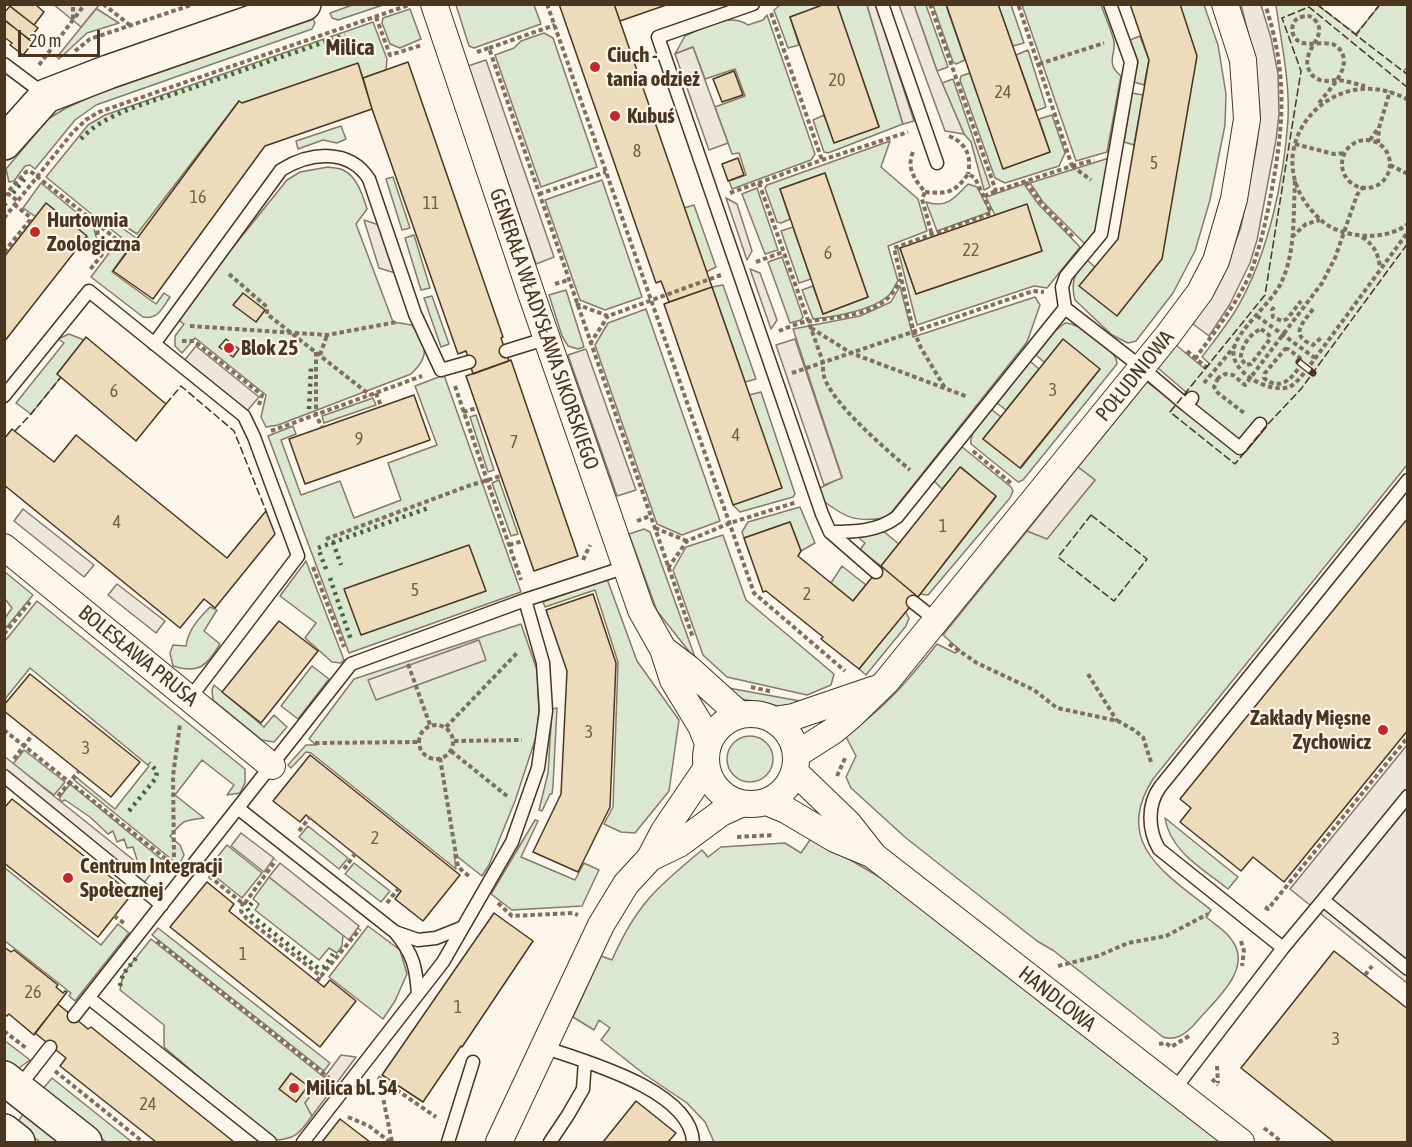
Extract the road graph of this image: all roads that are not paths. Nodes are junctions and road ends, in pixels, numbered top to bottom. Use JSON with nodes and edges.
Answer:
{"nodes":[{"id":1,"x":434,"y":4,"type":"edge"},
{"id":2,"x":753,"y":4,"type":"edge"},
{"id":3,"x":882,"y":4,"type":"edge"},
{"id":4,"x":1110,"y":4,"type":"edge"},
{"id":5,"x":1225,"y":4,"type":"edge"},
{"id":6,"x":315,"y":16,"type":"edge"},
{"id":7,"x":4,"y":64,"type":"edge"},
{"id":8,"x":44,"y":76,"type":"junction"},
{"id":9,"x":4,"y":144,"type":"edge"},
{"id":10,"x":937,"y":163,"type":"dead end"},
{"id":11,"x":1065,"y":308,"type":"junction"},
{"id":12,"x":548,"y":338,"type":"junction"},
{"id":13,"x":154,"y":344,"type":"junction"},
{"id":14,"x":506,"y":351,"type":"dead end"},
{"id":15,"x":469,"y":362,"type":"dead end"},
{"id":16,"x":1142,"y":367,"type":"junction"},
{"id":17,"x":4,"y":396,"type":"edge"},
{"id":18,"x":1260,"y":424,"type":"road end"},
{"id":19,"x":1407,"y":480,"type":"edge"},
{"id":20,"x":830,"y":532,"type":"junction"},
{"id":21,"x":4,"y":547,"type":"edge"},
{"id":22,"x":626,"y":567,"type":"junction"},
{"id":23,"x":876,"y":572,"type":"dead end"},
{"id":24,"x":525,"y":600,"type":"junction"},
{"id":25,"x":913,"y":602,"type":"dead end"},
{"id":26,"x":934,"y":625,"type":"junction"},
{"id":27,"x":663,"y":649,"type":"junction"},
{"id":28,"x":879,"y":688,"type":"junction"},
{"id":29,"x":184,"y":707,"type":"junction"},
{"id":30,"x":740,"y":715,"type":"junction"},
{"id":31,"x":774,"y":720,"type":"junction"},
{"id":32,"x":708,"y":743,"type":"junction"},
{"id":33,"x":796,"y":763,"type":"junction"},
{"id":34,"x":272,"y":766,"type":"junction"},
{"id":35,"x":706,"y":769,"type":"junction"},
{"id":36,"x":4,"y":776,"type":"edge"},
{"id":37,"x":1407,"y":796,"type":"edge"},
{"id":38,"x":767,"y":802,"type":"junction"},
{"id":39,"x":741,"y":804,"type":"junction"},
{"id":40,"x":239,"y":809,"type":"junction"},
{"id":41,"x":874,"y":856,"type":"junction"},
{"id":42,"x":650,"y":858,"type":"junction"},
{"id":43,"x":1323,"y":900,"type":"junction"},
{"id":44,"x":162,"y":905,"type":"junction"},
{"id":45,"x":461,"y":928,"type":"junction"},
{"id":46,"x":395,"y":932,"type":"junction"},
{"id":47,"x":1283,"y":948,"type":"junction"},
{"id":48,"x":1407,"y":969,"type":"edge"},
{"id":49,"x":418,"y":994,"type":"junction"},
{"id":50,"x":89,"y":998,"type":"junction"},
{"id":51,"x":74,"y":1016,"type":"dead end"},
{"id":52,"x":50,"y":1047,"type":"dead end"},
{"id":53,"x":543,"y":1047,"type":"junction"},
{"id":54,"x":585,"y":1061,"type":"junction"},
{"id":55,"x":473,"y":1062,"type":"dead end"},
{"id":56,"x":11,"y":1084,"type":"edge"},
{"id":57,"x":1174,"y":1090,"type":"junction"},
{"id":58,"x":4,"y":1131,"type":"edge"},
{"id":59,"x":18,"y":1143,"type":"edge"},
{"id":60,"x":85,"y":1143,"type":"edge"},
{"id":61,"x":270,"y":1143,"type":"edge"},
{"id":62,"x":303,"y":1143,"type":"edge"},
{"id":63,"x":448,"y":1143,"type":"edge"},
{"id":64,"x":499,"y":1143,"type":"edge"},
{"id":65,"x":550,"y":1143,"type":"edge"},
{"id":66,"x":693,"y":1143,"type":"edge"},
{"id":67,"x":1241,"y":1143,"type":"edge"}],
"edges":[{"from":1,"to":12,"type":"street","name":"GENERAŁA WŁADYSŁAWA SIKORSKIEGO"},
{"from":2,"to":20,"type":"lane"},
{"from":3,"to":10,"type":"lane"},
{"from":4,"to":11,"type":"lane"},
{"from":5,"to":16,"type":"street","name":"POŁUDNIOWA"},
{"from":6,"to":8,"type":"street"},
{"from":7,"to":8,"type":"lane"},
{"from":8,"to":9,"type":"street"},
{"from":11,"to":16,"type":"lane"},
{"from":11,"to":20,"type":"lane"},
{"from":12,"to":14,"type":"lane"},
{"from":12,"to":22,"type":"street","name":"GENERAŁA WŁADYSŁAWA SIKORSKIEGO"},
{"from":13,"to":15,"type":"lane"},
{"from":13,"to":17,"type":"lane"},
{"from":13,"to":29,"type":"lane"},
{"from":16,"to":18,"type":"lane"},
{"from":16,"to":26,"type":"street","name":"POŁUDNIOWA"},
{"from":19,"to":47,"type":"lane"},
{"from":20,"to":23,"type":"lane"},
{"from":21,"to":29,"type":"street","name":"BOLESŁAWA PRUSA"},
{"from":22,"to":24,"type":"lane"},
{"from":22,"to":27,"type":"street","name":"GENERAŁA WŁADYSŁAWA SIKORSKIEGO"},
{"from":24,"to":34,"type":"lane"},
{"from":24,"to":45,"type":"lane"},
{"from":25,"to":26,"type":"lane"},
{"from":26,"to":28,"type":"street","name":"POŁUDNIOWA"},
{"from":27,"to":30,"type":"street","name":"GENERAŁA WŁADYSŁAWA SIKORSKIEGO"},
{"from":27,"to":32,"type":"street","name":"GENERAŁA WŁADYSŁAWA SIKORSKIEGO"},
{"from":28,"to":31,"type":"street"},
{"from":28,"to":33,"type":"street","name":"POŁUDNIOWA"},
{"from":29,"to":34,"type":"street","name":"BOLESŁAWA PRUSA"},
{"from":30,"to":31,"type":"street"},
{"from":30,"to":32,"type":"street"},
{"from":31,"to":33,"type":"street"},
{"from":32,"to":35,"type":"street"},
{"from":33,"to":38,"type":"street"},
{"from":33,"to":41,"type":"street","name":"HANDLOWA"},
{"from":34,"to":40,"type":"lane"},
{"from":35,"to":39,"type":"street"},
{"from":35,"to":42,"type":"street"},
{"from":36,"to":44,"type":"lane"},
{"from":37,"to":43,"type":"lane"},
{"from":38,"to":39,"type":"street"},
{"from":38,"to":41,"type":"street","name":"HANDLOWA"},
{"from":39,"to":42,"type":"street"},
{"from":40,"to":44,"type":"lane"},
{"from":40,"to":46,"type":"lane"},
{"from":41,"to":57,"type":"street","name":"HANDLOWA"},
{"from":42,"to":53,"type":"street"},
{"from":43,"to":47,"type":"lane"},
{"from":43,"to":48,"type":"lane"},
{"from":44,"to":50,"type":"lane"},
{"from":45,"to":46,"type":"lane"},
{"from":45,"to":49,"type":"lane"},
{"from":46,"to":49,"type":"lane"},
{"from":47,"to":57,"type":"lane"},
{"from":49,"to":62,"type":"lane"},
{"from":50,"to":51,"type":"lane"},
{"from":50,"to":61,"type":"lane"},
{"from":52,"to":56,"type":"lane"},
{"from":53,"to":54,"type":"lane"},
{"from":53,"to":64,"type":"street"},
{"from":54,"to":65,"type":"lane"},
{"from":54,"to":66,"type":"lane"},
{"from":55,"to":63,"type":"lane"},
{"from":56,"to":60,"type":"street"},
{"from":57,"to":67,"type":"street","name":"HANDLOWA"},
{"from":58,"to":59,"type":"street"}]}
